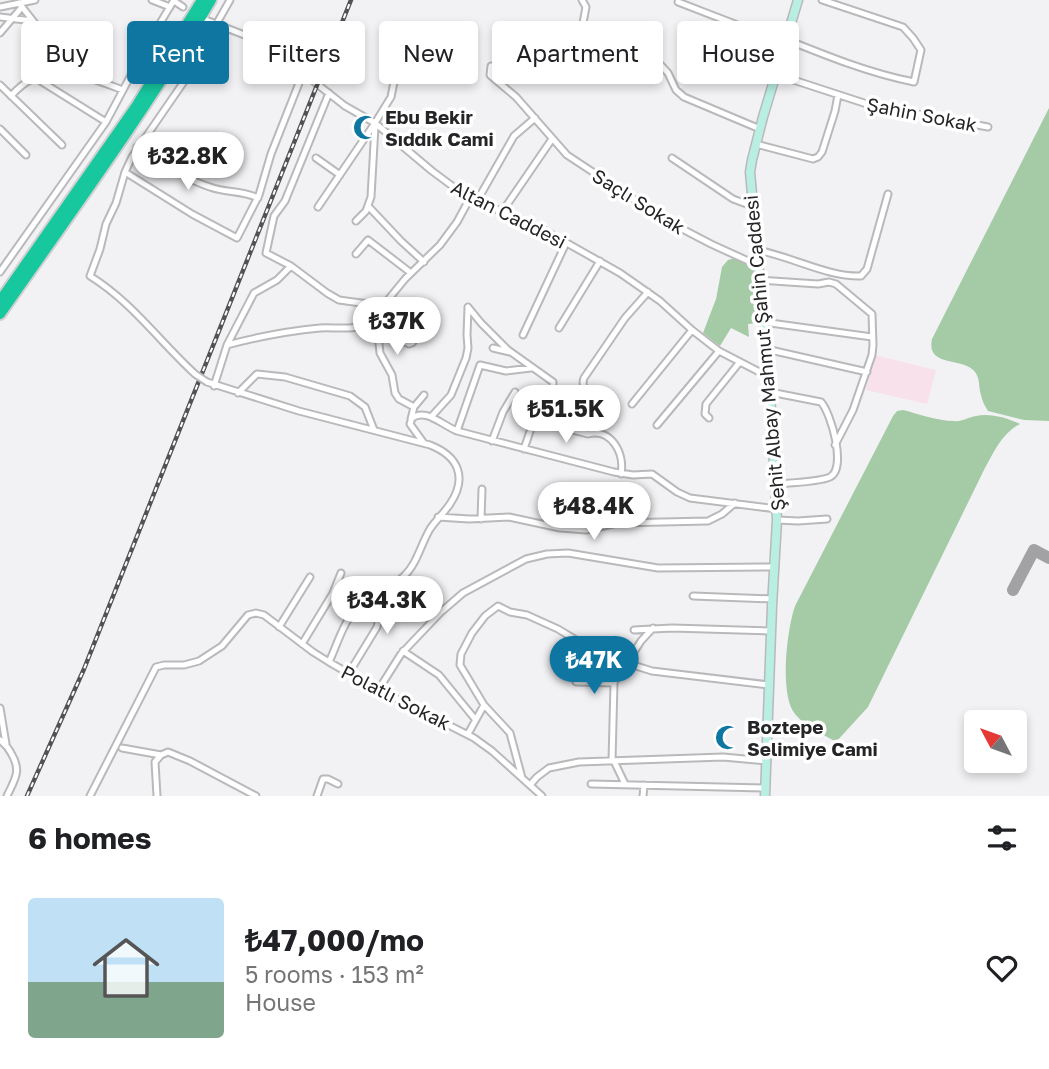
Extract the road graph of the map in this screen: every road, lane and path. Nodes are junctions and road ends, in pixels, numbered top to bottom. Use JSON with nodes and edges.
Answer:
{"nodes":[{"id":1,"x":35,"y":0,"type":"edge"},
{"id":2,"x":152,"y":0,"type":"edge"},
{"id":3,"x":202,"y":0,"type":"edge"},
{"id":4,"x":211,"y":0,"type":"edge"},
{"id":5,"x":230,"y":0,"type":"edge"},
{"id":6,"x":582,"y":0,"type":"edge"},
{"id":7,"x":798,"y":0,"type":"edge"},
{"id":8,"x":822,"y":0,"type":"edge"},
{"id":9,"x":678,"y":2,"type":"dead end"},
{"id":10,"x":173,"y":3,"type":"edge"},
{"id":11,"x":21,"y":5,"type":"junction"},
{"id":12,"x":183,"y":7,"type":"dead end"},
{"id":13,"x":0,"y":8,"type":"edge"},
{"id":14,"x":0,"y":17,"type":"edge"},
{"id":15,"x":12,"y":18,"type":"junction"},
{"id":16,"x":33,"y":21,"type":"joint"},
{"id":17,"x":218,"y":21,"type":"edge"},
{"id":18,"x":730,"y":21,"type":"edge"},
{"id":19,"x":791,"y":21,"type":"edge"},
{"id":20,"x":0,"y":33,"type":"edge"},
{"id":21,"x":799,"y":46,"type":"edge"},
{"id":22,"x":491,"y":66,"type":"dead end"},
{"id":23,"x":799,"y":82,"type":"edge"},
{"id":24,"x":22,"y":84,"type":"edge"},
{"id":25,"x":45,"y":84,"type":"edge"},
{"id":26,"x":107,"y":84,"type":"edge"},
{"id":27,"x":182,"y":84,"type":"edge"},
{"id":28,"x":299,"y":84,"type":"edge"},
{"id":29,"x":317,"y":84,"type":"edge"},
{"id":30,"x":394,"y":84,"type":"edge"},
{"id":31,"x":772,"y":84,"type":"edge"},
{"id":32,"x":1,"y":89,"type":"edge"},
{"id":33,"x":123,"y":90,"type":"junction"},
{"id":34,"x":329,"y":93,"type":"junction"},
{"id":35,"x":838,"y":95,"type":"junction"},
{"id":36,"x":10,"y":96,"type":"junction"},
{"id":37,"x":535,"y":118,"type":"junction"},
{"id":38,"x":106,"y":122,"type":"junction"},
{"id":39,"x":375,"y":123,"type":"junction"},
{"id":40,"x":988,"y":127,"type":"dead end"},
{"id":41,"x":0,"y":129,"type":"edge"},
{"id":42,"x":760,"y":129,"type":"junction"},
{"id":43,"x":552,"y":139,"type":"junction"},
{"id":44,"x":756,"y":144,"type":"junction"},
{"id":45,"x":62,"y":145,"type":"dead end"},
{"id":46,"x":137,"y":147,"type":"junction"},
{"id":47,"x":26,"y":155,"type":"dead end"},
{"id":48,"x":316,"y":158,"type":"dead end"},
{"id":49,"x":672,"y":158,"type":"dead end"},
{"id":50,"x":125,"y":172,"type":"junction"},
{"id":51,"x":340,"y":175,"type":"junction"},
{"id":52,"x":888,"y":194,"type":"dead end"},
{"id":53,"x":258,"y":198,"type":"junction"},
{"id":54,"x":470,"y":198,"type":"junction"},
{"id":55,"x":477,"y":201,"type":"junction"},
{"id":56,"x":368,"y":206,"type":"junction"},
{"id":57,"x":752,"y":206,"type":"junction"},
{"id":58,"x":318,"y":207,"type":"dead end"},
{"id":59,"x":502,"y":212,"type":"junction"},
{"id":60,"x":356,"y":221,"type":"dead end"},
{"id":61,"x":566,"y":243,"type":"junction"},
{"id":62,"x":756,"y":250,"type":"junction"},
{"id":63,"x":356,"y":254,"type":"dead end"},
{"id":64,"x":600,"y":261,"type":"junction"},
{"id":65,"x":424,"y":262,"type":"junction"},
{"id":66,"x":757,"y":265,"type":"junction"},
{"id":67,"x":291,"y":266,"type":"junction"},
{"id":68,"x":0,"y":272,"type":"edge"},
{"id":69,"x":411,"y":273,"type":"junction"},
{"id":70,"x":759,"y":279,"type":"junction"},
{"id":71,"x":648,"y":292,"type":"junction"},
{"id":72,"x":0,"y":301,"type":"edge"},
{"id":73,"x":383,"y":306,"type":"junction"},
{"id":74,"x":0,"y":314,"type":"edge"},
{"id":75,"x":376,"y":316,"type":"junction"},
{"id":76,"x":763,"y":322,"type":"junction"},
{"id":77,"x":378,"y":327,"type":"junction"},
{"id":78,"x":559,"y":328,"type":"dead end"},
{"id":79,"x":692,"y":330,"type":"junction"},
{"id":80,"x":420,"y":332,"type":"dead end"},
{"id":81,"x":523,"y":335,"type":"dead end"},
{"id":82,"x":872,"y":337,"type":"junction"},
{"id":83,"x":227,"y":345,"type":"junction"},
{"id":84,"x":493,"y":348,"type":"dead end"},
{"id":85,"x":766,"y":349,"type":"junction"},
{"id":86,"x":719,"y":351,"type":"junction"},
{"id":87,"x":510,"y":352,"type":"junction"},
{"id":88,"x":739,"y":363,"type":"junction"},
{"id":89,"x":531,"y":368,"type":"junction"},
{"id":90,"x":867,"y":372,"type":"junction"},
{"id":91,"x":769,"y":377,"type":"junction"},
{"id":92,"x":215,"y":386,"type":"junction"},
{"id":93,"x":515,"y":392,"type":"dead end"},
{"id":94,"x":770,"y":392,"type":"junction"},
{"id":95,"x":238,"y":393,"type":"junction"},
{"id":96,"x":424,"y":395,"type":"dead end"},
{"id":97,"x":544,"y":395,"type":"junction"},
{"id":98,"x":632,"y":404,"type":"dead end"},
{"id":99,"x":596,"y":406,"type":"dead end"},
{"id":100,"x":414,"y":407,"type":"junction"},
{"id":101,"x":431,"y":417,"type":"junction"},
{"id":102,"x":709,"y":418,"type":"dead end"},
{"id":103,"x":410,"y":420,"type":"junction"},
{"id":104,"x":657,"y":425,"type":"dead end"},
{"id":105,"x":374,"y":430,"type":"junction"},
{"id":106,"x":457,"y":431,"type":"junction"},
{"id":107,"x":492,"y":441,"type":"junction"},
{"id":108,"x":424,"y":443,"type":"junction"},
{"id":109,"x":835,"y":445,"type":"junction"},
{"id":110,"x":524,"y":449,"type":"junction"},
{"id":111,"x":621,"y":474,"type":"junction"},
{"id":112,"x":775,"y":484,"type":"junction"},
{"id":113,"x":482,"y":489,"type":"dead end"},
{"id":114,"x":735,"y":502,"type":"junction"},
{"id":115,"x":777,"y":509,"type":"junction"},
{"id":116,"x":438,"y":517,"type":"junction"},
{"id":117,"x":481,"y":519,"type":"junction"},
{"id":118,"x":827,"y":519,"type":"dead end"},
{"id":119,"x":777,"y":520,"type":"junction"},
{"id":120,"x":775,"y":567,"type":"junction"},
{"id":121,"x":341,"y":573,"type":"dead end"},
{"id":122,"x":310,"y":577,"type":"dead end"},
{"id":123,"x":693,"y":596,"type":"dead end"},
{"id":124,"x":773,"y":599,"type":"junction"},
{"id":125,"x":367,"y":600,"type":"junction"},
{"id":126,"x":279,"y":627,"type":"junction"},
{"id":127,"x":653,"y":628,"type":"junction"},
{"id":128,"x":634,"y":630,"type":"dead end"},
{"id":129,"x":771,"y":631,"type":"junction"},
{"id":130,"x":302,"y":644,"type":"junction"},
{"id":131,"x":404,"y":651,"type":"junction"},
{"id":132,"x":329,"y":662,"type":"junction"},
{"id":133,"x":622,"y":662,"type":"junction"},
{"id":134,"x":349,"y":673,"type":"junction"},
{"id":135,"x":576,"y":682,"type":"dead end"},
{"id":136,"x":614,"y":683,"type":"junction"},
{"id":137,"x":769,"y":685,"type":"junction"},
{"id":138,"x":379,"y":689,"type":"junction"},
{"id":139,"x":484,"y":705,"type":"junction"},
{"id":140,"x":0,"y":708,"type":"edge"},
{"id":141,"x":475,"y":719,"type":"junction"},
{"id":142,"x":468,"y":734,"type":"junction"},
{"id":143,"x":0,"y":740,"type":"edge"},
{"id":144,"x":6,"y":744,"type":"junction"},
{"id":145,"x":122,"y":748,"type":"dead end"},
{"id":146,"x":161,"y":755,"type":"junction"},
{"id":147,"x":613,"y":761,"type":"junction"},
{"id":148,"x":767,"y":761,"type":"junction"},
{"id":149,"x":522,"y":778,"type":"junction"},
{"id":150,"x":592,"y":783,"type":"dead end"},
{"id":151,"x":338,"y":784,"type":"dead end"},
{"id":152,"x":530,"y":785,"type":"junction"},
{"id":153,"x":625,"y":785,"type":"junction"},
{"id":154,"x":644,"y":785,"type":"junction"},
{"id":155,"x":765,"y":792,"type":"edge"},
{"id":156,"x":158,"y":795,"type":"edge"},
{"id":157,"x":7,"y":796,"type":"edge"},
{"id":158,"x":90,"y":796,"type":"edge"},
{"id":159,"x":256,"y":796,"type":"edge"},
{"id":160,"x":317,"y":796,"type":"edge"},
{"id":161,"x":542,"y":796,"type":"edge"},
{"id":162,"x":643,"y":796,"type":"edge"}],
"edges":[{"from":1,"to":11,"type":"street"},
{"from":2,"to":10,"type":"street"},
{"from":3,"to":72,"type":"highway"},
{"from":4,"to":74,"type":"highway"},
{"from":5,"to":17,"type":"street"},
{"from":6,"to":42,"type":"street"},
{"from":7,"to":19,"type":"street","name":"Şehit Albay Mahmut Şahin Caddesi"},
{"from":8,"to":21,"type":"street"},
{"from":9,"to":18,"type":"street"},
{"from":10,"to":12,"type":"street"},
{"from":10,"to":33,"type":"street"},
{"from":11,"to":13,"type":"street"},
{"from":11,"to":15,"type":"street"},
{"from":11,"to":16,"type":"street"},
{"from":14,"to":15,"type":"street"},
{"from":15,"to":16,"type":"street"},
{"from":15,"to":20,"type":"street"},
{"from":22,"to":37,"type":"street","name":"Saçlı Sokak"},
{"from":23,"to":35,"type":"street","name":"Şahin Sokak"},
{"from":24,"to":36,"type":"street"},
{"from":25,"to":38,"type":"street"},
{"from":26,"to":33,"type":"street"},
{"from":27,"to":46,"type":"street"},
{"from":28,"to":53,"type":"street"},
{"from":29,"to":34,"type":"street","name":"Altan Caddesi"},
{"from":30,"to":39,"type":"street"},
{"from":31,"to":42,"type":"street","name":"Şehit Albay Mahmut Şahin Caddesi"},
{"from":32,"to":36,"type":"street"},
{"from":33,"to":38,"type":"street"},
{"from":34,"to":39,"type":"street","name":"Altan Caddesi"},
{"from":34,"to":67,"type":"street"},
{"from":35,"to":40,"type":"street","name":"Şahin Sokak"},
{"from":35,"to":44,"type":"street"},
{"from":36,"to":45,"type":"street"},
{"from":37,"to":43,"type":"street","name":"Saçlı Sokak"},
{"from":37,"to":55,"type":"street"},
{"from":38,"to":68,"type":"street"},
{"from":39,"to":51,"type":"street"},
{"from":39,"to":54,"type":"street","name":"Altan Caddesi"},
{"from":39,"to":56,"type":"street"},
{"from":41,"to":47,"type":"street"},
{"from":42,"to":44,"type":"street","name":"Şehit Albay Mahmut Şahin Caddesi"},
{"from":43,"to":59,"type":"street"},
{"from":43,"to":66,"type":"street","name":"Saçlı Sokak"},
{"from":44,"to":57,"type":"street","name":"Şehit Albay Mahmut Şahin Caddesi"},
{"from":46,"to":50,"type":"street"},
{"from":46,"to":53,"type":"street"},
{"from":48,"to":51,"type":"street"},
{"from":49,"to":57,"type":"street"},
{"from":50,"to":53,"type":"street"},
{"from":50,"to":92,"type":"street","bridge":true},
{"from":51,"to":58,"type":"street"},
{"from":52,"to":62,"type":"street"},
{"from":54,"to":55,"type":"street","name":"Altan Caddesi"},
{"from":54,"to":65,"type":"street"},
{"from":55,"to":59,"type":"street","name":"Altan Caddesi"},
{"from":56,"to":60,"type":"street"},
{"from":56,"to":65,"type":"street"},
{"from":57,"to":62,"type":"street","name":"Şehit Albay Mahmut Şahin Caddesi"},
{"from":59,"to":61,"type":"street","name":"Altan Caddesi"},
{"from":61,"to":64,"type":"street","name":"Altan Caddesi"},
{"from":61,"to":81,"type":"street"},
{"from":62,"to":66,"type":"street","name":"Şehit Albay Mahmut Şahin Caddesi"},
{"from":63,"to":69,"type":"street"},
{"from":64,"to":71,"type":"street","name":"Altan Caddesi"},
{"from":64,"to":78,"type":"street"},
{"from":65,"to":69,"type":"street"},
{"from":66,"to":70,"type":"street","name":"Şehit Albay Mahmut Şahin Caddesi"},
{"from":67,"to":73,"type":"street"},
{"from":67,"to":83,"type":"street"},
{"from":69,"to":73,"type":"street"},
{"from":70,"to":76,"type":"street","name":"Şehit Albay Mahmut Şahin Caddesi"},
{"from":70,"to":82,"type":"street"},
{"from":71,"to":79,"type":"street","name":"Altan Caddesi"},
{"from":71,"to":99,"type":"street"},
{"from":73,"to":75,"type":"street"},
{"from":75,"to":77,"type":"street"},
{"from":75,"to":83,"type":"street"},
{"from":76,"to":82,"type":"street"},
{"from":76,"to":85,"type":"street","name":"Şehit Albay Mahmut Şahin Caddesi"},
{"from":77,"to":80,"type":"street"},
{"from":77,"to":100,"type":"street"},
{"from":79,"to":86,"type":"street","name":"Altan Caddesi"},
{"from":79,"to":98,"type":"street"},
{"from":82,"to":90,"type":"street"},
{"from":83,"to":92,"type":"street"},
{"from":84,"to":87,"type":"street"},
{"from":85,"to":90,"type":"street"},
{"from":85,"to":91,"type":"street","name":"Şehit Albay Mahmut Şahin Caddesi"},
{"from":86,"to":88,"type":"street","name":"Altan Caddesi"},
{"from":86,"to":104,"type":"street"},
{"from":87,"to":89,"type":"street"},
{"from":87,"to":101,"type":"street"},
{"from":88,"to":91,"type":"street","name":"Altan Caddesi"},
{"from":88,"to":102,"type":"street"},
{"from":89,"to":97,"type":"street"},
{"from":89,"to":106,"type":"street"},
{"from":90,"to":109,"type":"street"},
{"from":91,"to":94,"type":"street","name":"Şehit Albay Mahmut Şahin Caddesi"},
{"from":92,"to":95,"type":"street"},
{"from":93,"to":107,"type":"street"},
{"from":94,"to":109,"type":"street"},
{"from":94,"to":112,"type":"street","name":"Şehit Albay Mahmut Şahin Caddesi"},
{"from":95,"to":105,"type":"street"},
{"from":95,"to":105,"type":"street"},
{"from":96,"to":100,"type":"street"},
{"from":97,"to":110,"type":"street"},
{"from":97,"to":111,"type":"street"},
{"from":100,"to":103,"type":"street"},
{"from":101,"to":103,"type":"street"},
{"from":101,"to":106,"type":"street"},
{"from":103,"to":108,"type":"street"},
{"from":105,"to":108,"type":"street"},
{"from":106,"to":107,"type":"street"},
{"from":107,"to":110,"type":"street"},
{"from":108,"to":116,"type":"street"},
{"from":109,"to":112,"type":"street"},
{"from":110,"to":111,"type":"street"},
{"from":111,"to":114,"type":"street"},
{"from":112,"to":115,"type":"street","name":"Şehit Albay Mahmut Şahin Caddesi"},
{"from":113,"to":117,"type":"street"},
{"from":114,"to":115,"type":"street"},
{"from":114,"to":117,"type":"street"},
{"from":115,"to":119,"type":"street","name":"Şehit Albay Mahmut Şahin Caddesi"},
{"from":116,"to":117,"type":"street"},
{"from":116,"to":125,"type":"street"},
{"from":118,"to":119,"type":"street"},
{"from":119,"to":120,"type":"street","name":"Şehit Albay Mahmut Şahin Caddesi"},
{"from":120,"to":124,"type":"street","name":"Şehit Albay Mahmut Şahin Caddesi"},
{"from":120,"to":131,"type":"street"},
{"from":121,"to":130,"type":"street"},
{"from":122,"to":126,"type":"street"},
{"from":123,"to":124,"type":"street"},
{"from":124,"to":129,"type":"street","name":"Şehit Albay Mahmut Şahin Caddesi"},
{"from":125,"to":132,"type":"street"},
{"from":125,"to":134,"type":"street"},
{"from":126,"to":130,"type":"street","name":"Polatlı Sokak"},
{"from":126,"to":158,"type":"street","name":"Polatlı Sokak"},
{"from":127,"to":128,"type":"street"},
{"from":127,"to":129,"type":"street"},
{"from":127,"to":133,"type":"street"},
{"from":129,"to":137,"type":"street","name":"Şehit Albay Mahmut Şahin Caddesi"},
{"from":130,"to":132,"type":"street","name":"Polatlı Sokak"},
{"from":131,"to":138,"type":"street"},
{"from":131,"to":141,"type":"street"},
{"from":132,"to":134,"type":"street","name":"Polatlı Sokak"},
{"from":133,"to":136,"type":"street"},
{"from":133,"to":137,"type":"street"},
{"from":133,"to":139,"type":"street"},
{"from":134,"to":138,"type":"street","name":"Polatlı Sokak"},
{"from":135,"to":136,"type":"street"},
{"from":136,"to":147,"type":"street"},
{"from":137,"to":148,"type":"street","name":"Şehit Albay Mahmut Şahin Caddesi"},
{"from":138,"to":142,"type":"street","name":"Polatlı Sokak"},
{"from":139,"to":141,"type":"street"},
{"from":139,"to":149,"type":"street"},
{"from":140,"to":144,"type":"street"},
{"from":141,"to":142,"type":"street"},
{"from":142,"to":149,"type":"street","name":"Polatlı Sokak"},
{"from":143,"to":144,"type":"street"},
{"from":144,"to":157,"type":"street"},
{"from":145,"to":146,"type":"street"},
{"from":146,"to":156,"type":"street"},
{"from":146,"to":159,"type":"street"},
{"from":147,"to":148,"type":"street"},
{"from":147,"to":152,"type":"street"},
{"from":147,"to":153,"type":"street"},
{"from":148,"to":155,"type":"street","name":"Şehit Albay Mahmut Şahin Caddesi"},
{"from":149,"to":152,"type":"street","name":"Polatlı Sokak"},
{"from":150,"to":153,"type":"street"},
{"from":151,"to":160,"type":"street"},
{"from":152,"to":161,"type":"street","name":"Polatlı Sokak"},
{"from":153,"to":154,"type":"street"},
{"from":154,"to":155,"type":"street"},
{"from":154,"to":162,"type":"street"}]}
